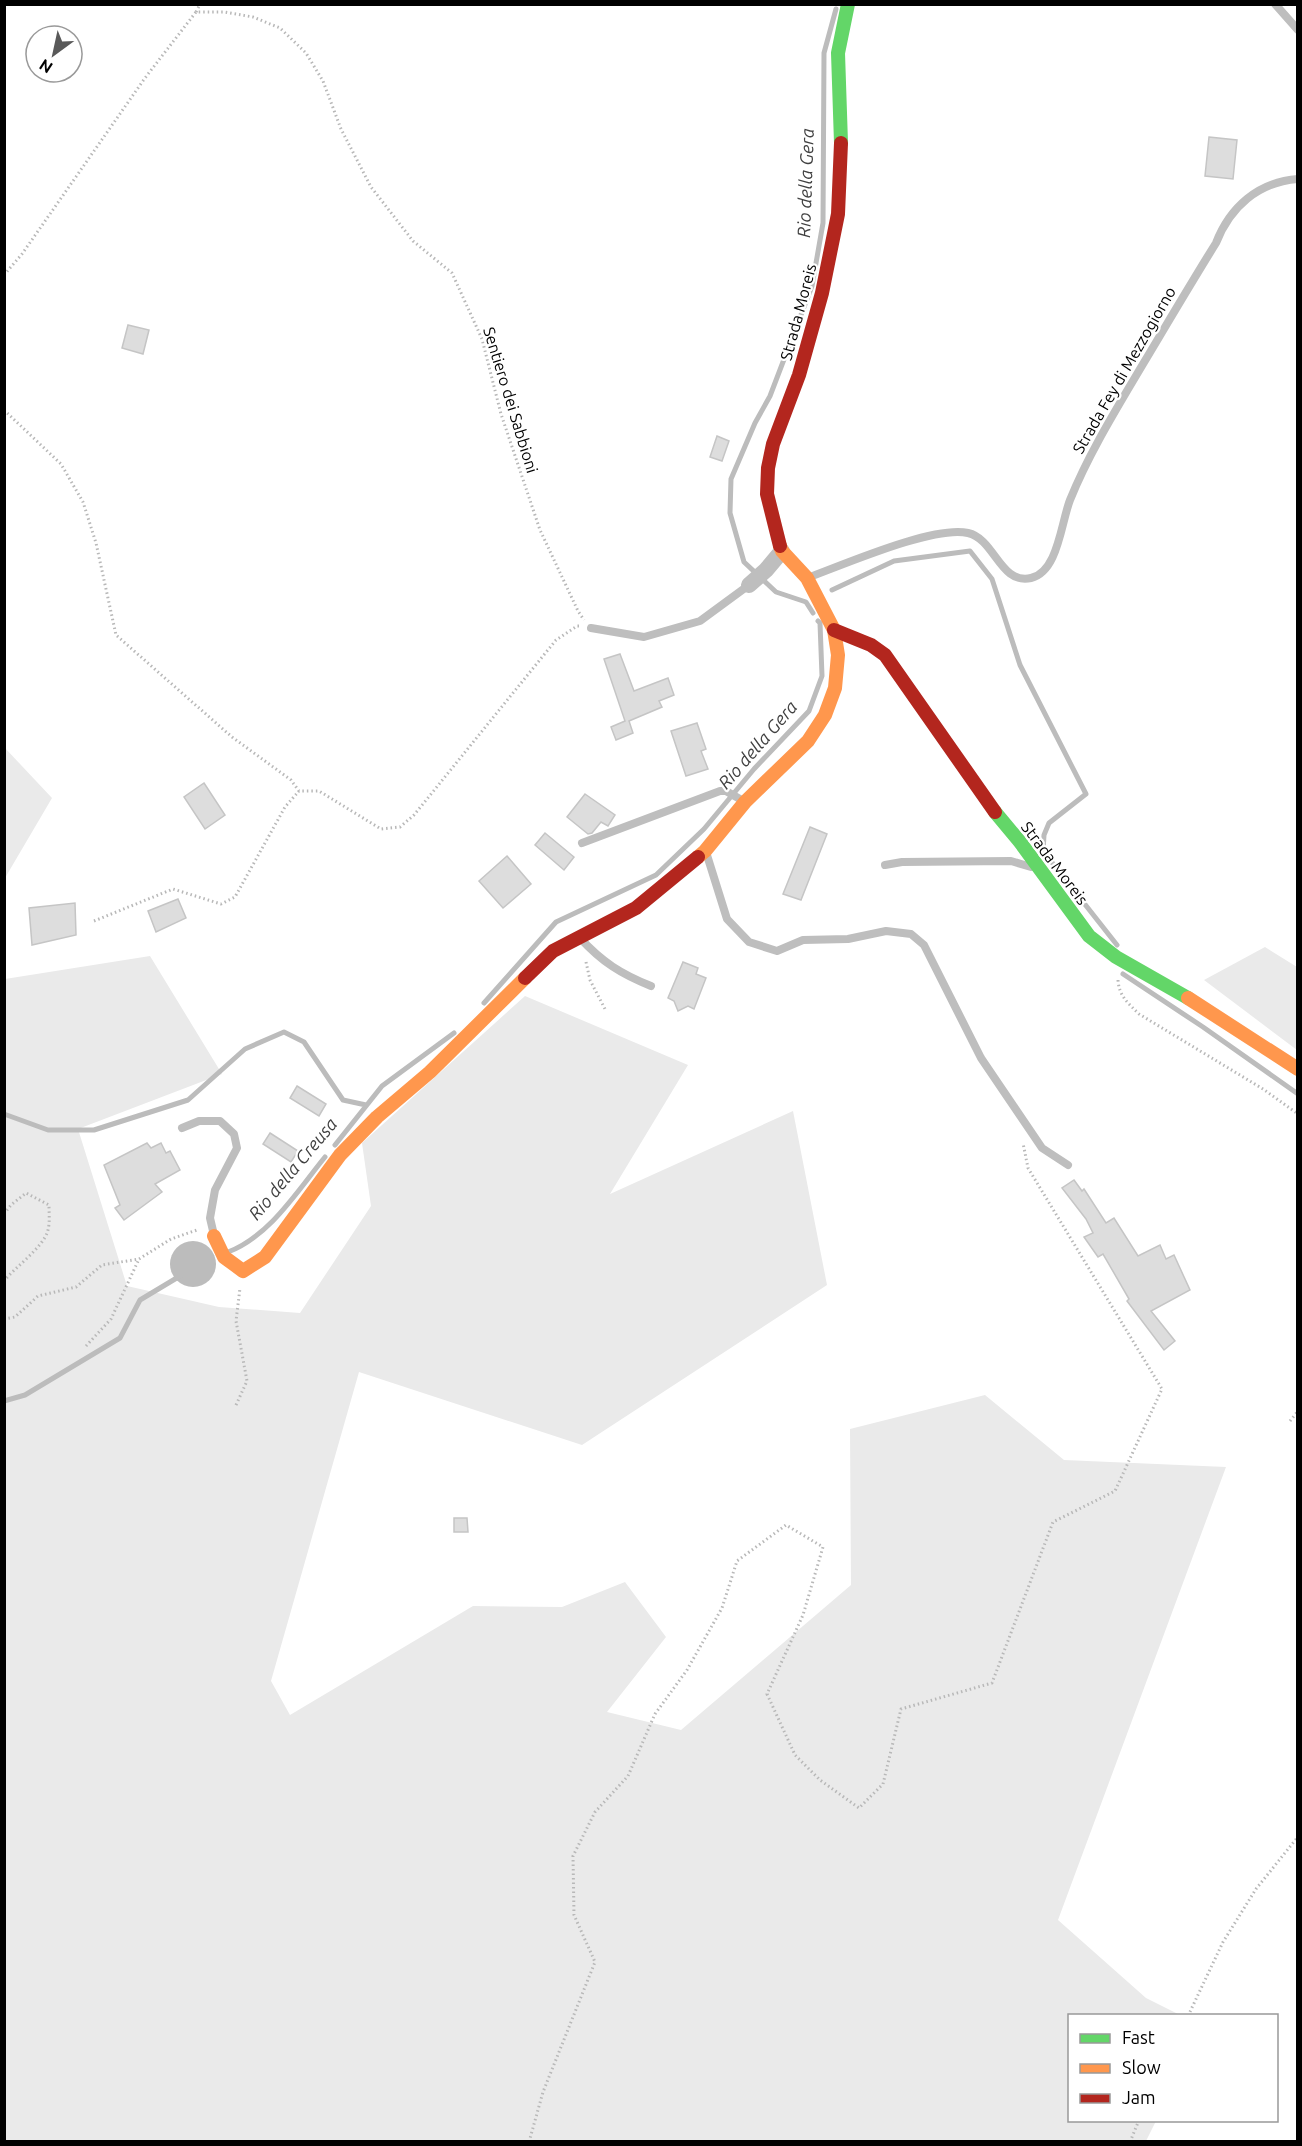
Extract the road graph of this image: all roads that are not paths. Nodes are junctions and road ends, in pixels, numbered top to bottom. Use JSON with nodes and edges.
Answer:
{"nodes":[{"id":1,"x":848,"y":4,"type":"edge"},
{"id":2,"x":1275,"y":4,"type":"edge"},
{"id":3,"x":1298,"y":30,"type":"edge"},
{"id":4,"x":1298,"y":179,"type":"edge"},
{"id":5,"x":782,"y":551,"type":"junction"},
{"id":6,"x":807,"y":578,"type":"junction"},
{"id":7,"x":749,"y":585,"type":"joint"},
{"id":8,"x":591,"y":628,"type":"road end"},
{"id":9,"x":834,"y":630,"type":"junction"},
{"id":10,"x":741,"y":799,"type":"junction"},
{"id":11,"x":582,"y":843,"type":"dead end"},
{"id":12,"x":705,"y":851,"type":"junction"},
{"id":13,"x":885,"y":865,"type":"dead end"},
{"id":14,"x":1039,"y":871,"type":"junction"},
{"id":15,"x":579,"y":937,"type":"junction"},
{"id":16,"x":651,"y":986,"type":"dead end"},
{"id":17,"x":1298,"y":1069,"type":"edge"},
{"id":18,"x":182,"y":1128,"type":"dead end"},
{"id":19,"x":1068,"y":1165,"type":"dead end"},
{"id":20,"x":214,"y":1236,"type":"joint"}],
"edges":[{"from":1,"to":5,"type":"street","name":"Strada Moreis"},
{"from":2,"to":3,"type":"lane"},
{"from":4,"to":6,"type":"lane","name":"Strada Fey di Mezzogiorno"},
{"from":5,"to":6,"type":"street"},
{"from":5,"to":7,"type":"street"},
{"from":6,"to":9,"type":"street"},
{"from":7,"to":8,"type":"lane"},
{"from":9,"to":10,"type":"street"},
{"from":9,"to":14,"type":"street","name":"Strada Moreis"},
{"from":10,"to":11,"type":"lane"},
{"from":10,"to":12,"type":"street"},
{"from":12,"to":15,"type":"street"},
{"from":12,"to":19,"type":"lane"},
{"from":13,"to":14,"type":"lane"},
{"from":14,"to":17,"type":"street","name":"Strada Moreis"},
{"from":15,"to":16,"type":"lane"},
{"from":15,"to":20,"type":"street"},
{"from":18,"to":20,"type":"lane"}]}
